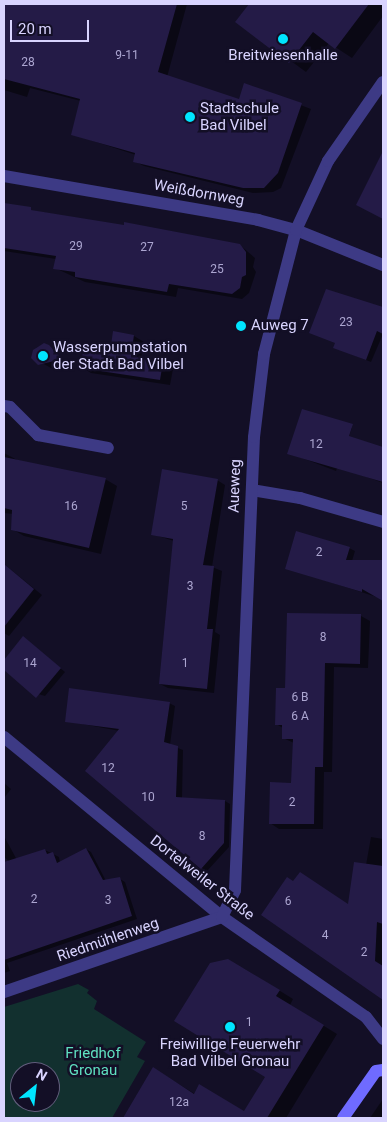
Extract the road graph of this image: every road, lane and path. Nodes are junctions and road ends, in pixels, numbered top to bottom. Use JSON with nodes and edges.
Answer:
{"nodes":[{"id":1,"x":383,"y":82,"type":"edge"},
{"id":2,"x":4,"y":176,"type":"edge"},
{"id":3,"x":296,"y":230,"type":"junction"},
{"id":4,"x":383,"y":265,"type":"edge"},
{"id":5,"x":4,"y":406,"type":"edge"},
{"id":6,"x":108,"y":448,"type":"dead end"},
{"id":7,"x":252,"y":490,"type":"junction"},
{"id":8,"x":383,"y":522,"type":"edge"},
{"id":9,"x":4,"y":737,"type":"edge"},
{"id":10,"x":222,"y":917,"type":"junction"},
{"id":11,"x":4,"y":992,"type":"edge"},
{"id":12,"x":383,"y":1039,"type":"edge"},
{"id":13,"x":383,"y":1070,"type":"edge"},
{"id":14,"x":343,"y":1118,"type":"edge"}],
"edges":[{"from":1,"to":3,"type":"street","name":"Aueweg"},
{"from":2,"to":3,"type":"street","name":"Weißdornweg"},
{"from":3,"to":4,"type":"street","name":"Weißdornweg"},
{"from":3,"to":7,"type":"street","name":"Aueweg"},
{"from":5,"to":6,"type":"street"},
{"from":7,"to":8,"type":"street"},
{"from":7,"to":10,"type":"street","name":"Aueweg"},
{"from":9,"to":10,"type":"street","name":"Dortelweiler Straße"},
{"from":10,"to":11,"type":"street","name":"Riedmühlenweg"},
{"from":10,"to":12,"type":"street","name":"Dortelweiler Straße"},
{"from":13,"to":14,"type":"street"}]}
